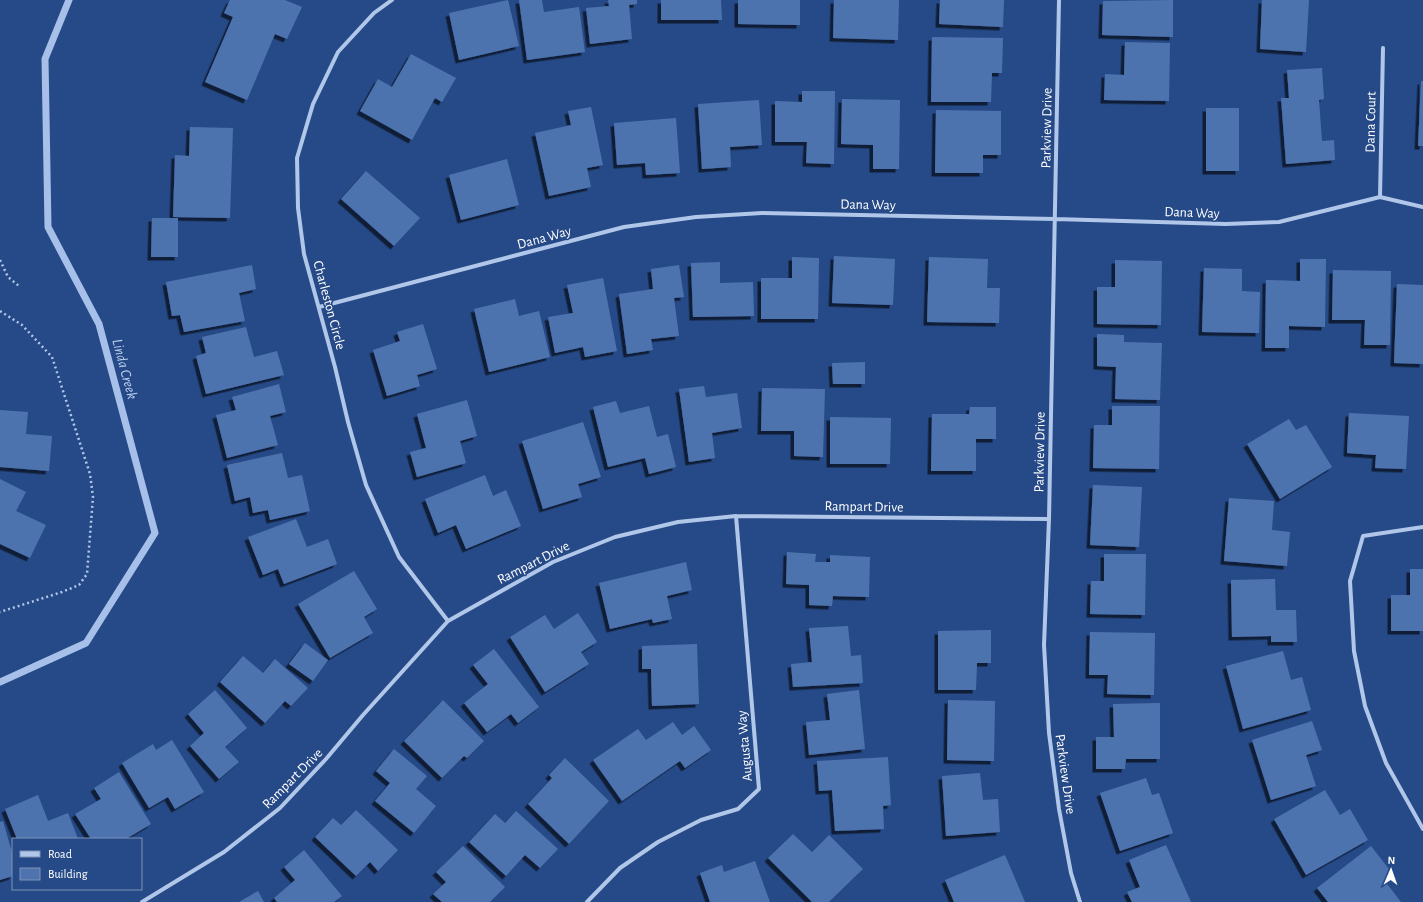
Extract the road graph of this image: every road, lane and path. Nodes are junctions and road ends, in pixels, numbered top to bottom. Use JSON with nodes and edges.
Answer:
{"nodes":[{"id":1,"x":392,"y":0,"type":"edge"},
{"id":2,"x":1059,"y":0,"type":"edge"},
{"id":3,"x":1383,"y":48,"type":"dead end"},
{"id":4,"x":1380,"y":197,"type":"junction"},
{"id":5,"x":1423,"y":207,"type":"edge"},
{"id":6,"x":1055,"y":219,"type":"junction"},
{"id":7,"x":0,"y":260,"type":"edge"},
{"id":8,"x":19,"y":286,"type":"dead end"},
{"id":9,"x":319,"y":307,"type":"junction"},
{"id":10,"x":0,"y":311,"type":"edge"},
{"id":11,"x":736,"y":516,"type":"junction"},
{"id":12,"x":1049,"y":519,"type":"junction"},
{"id":13,"x":1423,"y":527,"type":"edge"},
{"id":14,"x":0,"y":612,"type":"edge"},
{"id":15,"x":448,"y":621,"type":"junction"},
{"id":16,"x":1423,"y":829,"type":"edge"},
{"id":17,"x":142,"y":902,"type":"edge"},
{"id":18,"x":587,"y":902,"type":"edge"},
{"id":19,"x":1080,"y":902,"type":"edge"}],
"edges":[{"from":1,"to":9,"type":"street","name":"Charleston Circle"},
{"from":2,"to":6,"type":"street","name":"Parkview Drive"},
{"from":3,"to":4,"type":"street","name":"Dana Court"},
{"from":4,"to":5,"type":"street","name":"Dana Way"},
{"from":4,"to":6,"type":"street","name":"Dana Way"},
{"from":6,"to":9,"type":"street","name":"Dana Way"},
{"from":6,"to":12,"type":"street","name":"Parkview Drive"},
{"from":7,"to":8,"type":"path"},
{"from":9,"to":15,"type":"street","name":"Charleston Circle"},
{"from":10,"to":14,"type":"path"},
{"from":11,"to":12,"type":"street","name":"Rampart Drive"},
{"from":11,"to":15,"type":"street","name":"Rampart Drive"},
{"from":11,"to":18,"type":"street","name":"Augusta Way"},
{"from":12,"to":19,"type":"street","name":"Parkview Drive"},
{"from":13,"to":16,"type":"street"},
{"from":15,"to":17,"type":"street","name":"Rampart Drive"}]}
